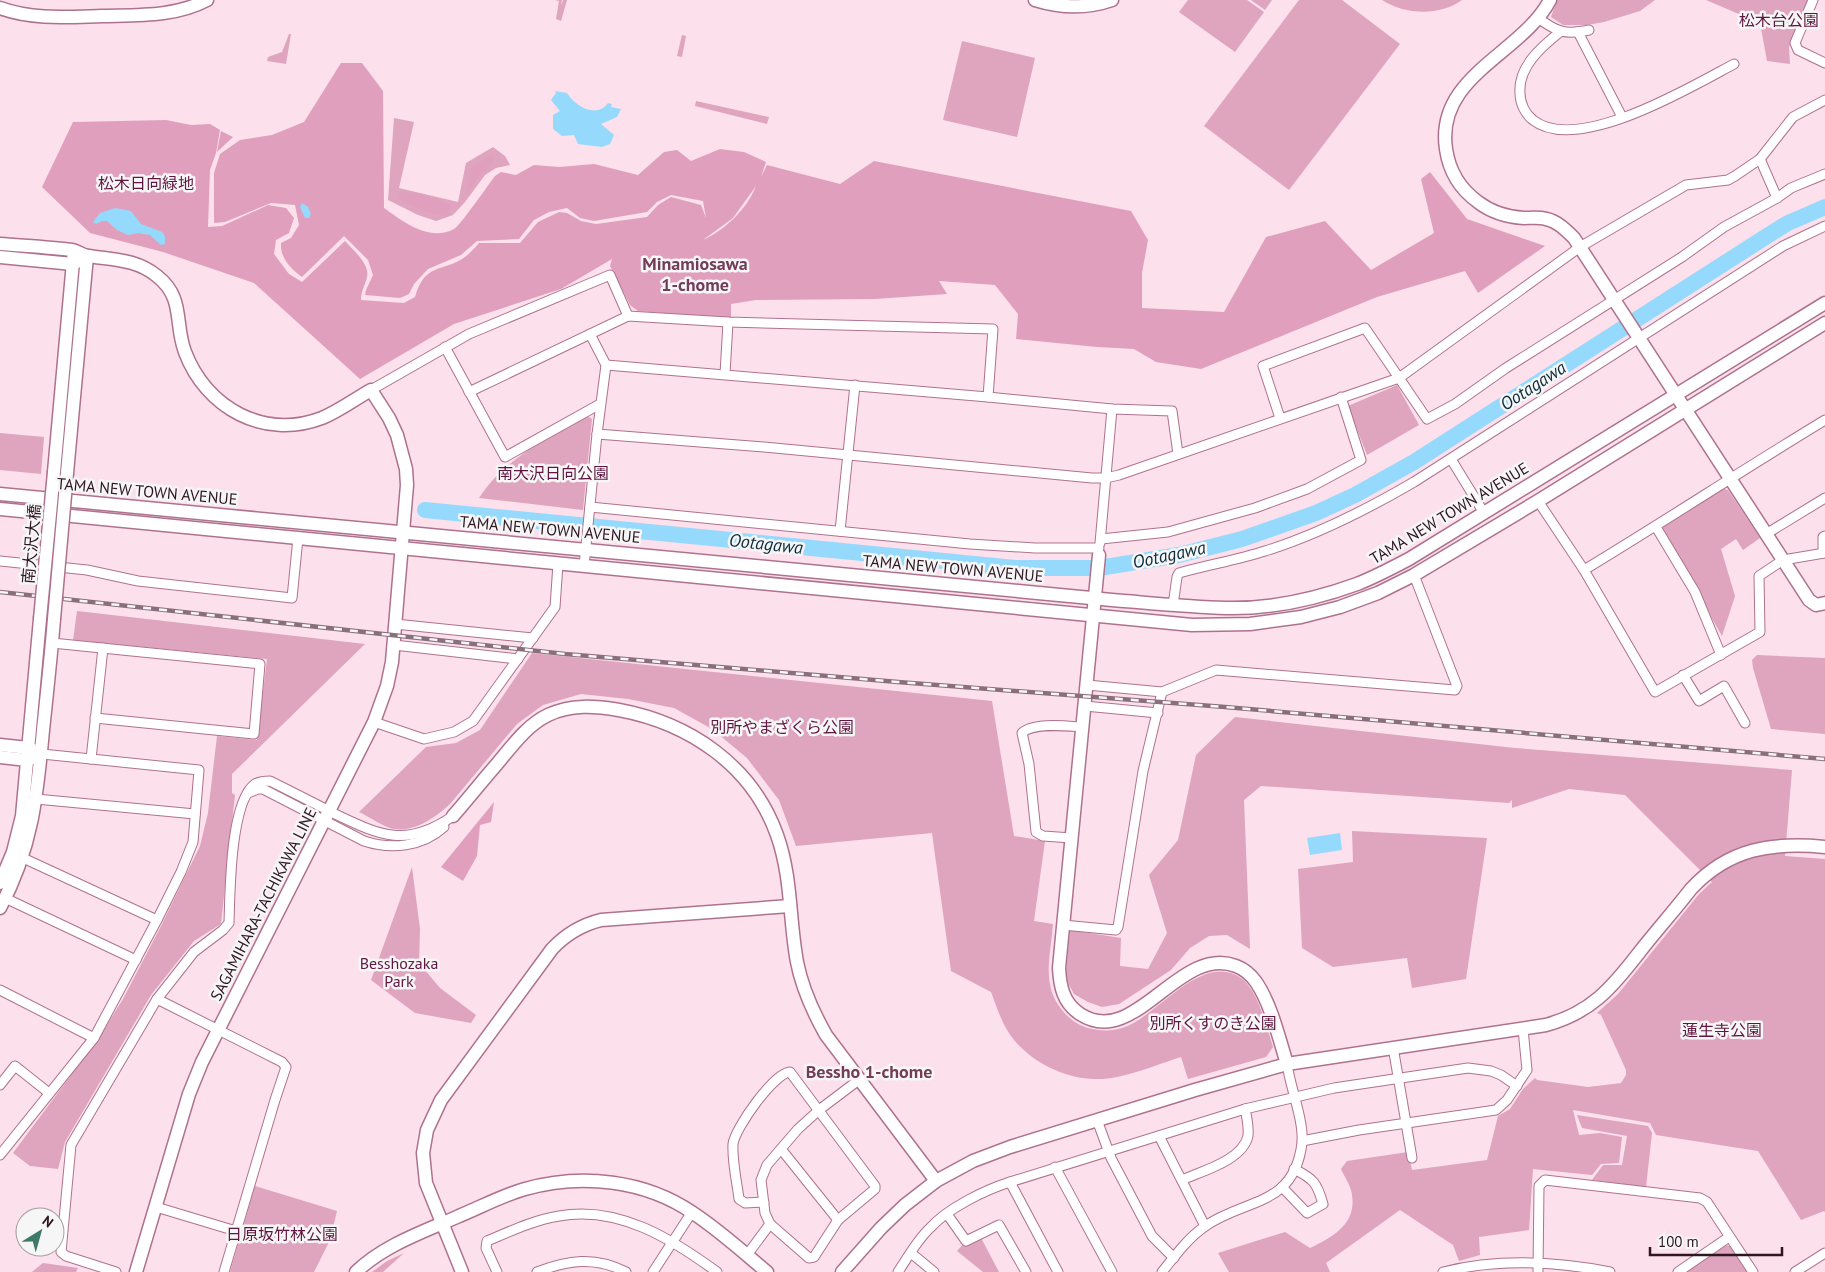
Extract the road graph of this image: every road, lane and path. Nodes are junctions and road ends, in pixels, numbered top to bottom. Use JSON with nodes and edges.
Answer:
{"nodes":[{"id":1,"x":207,"y":0,"type":"edge"},
{"id":2,"x":1035,"y":0,"type":"edge"},
{"id":3,"x":1112,"y":0,"type":"edge"},
{"id":4,"x":1550,"y":0,"type":"edge"},
{"id":5,"x":1813,"y":0,"type":"edge"},
{"id":6,"x":0,"y":8,"type":"edge"},
{"id":7,"x":1538,"y":18,"type":"junction"},
{"id":8,"x":1589,"y":30,"type":"dead end"},
{"id":9,"x":1560,"y":32,"type":"junction"},
{"id":10,"x":1578,"y":32,"type":"junction"},
{"id":11,"x":1825,"y":63,"type":"edge"},
{"id":12,"x":1734,"y":64,"type":"dead end"},
{"id":13,"x":1825,"y":100,"type":"edge"},
{"id":14,"x":1622,"y":117,"type":"junction"},
{"id":15,"x":1760,"y":160,"type":"junction"},
{"id":16,"x":1825,"y":174,"type":"edge"},
{"id":17,"x":1777,"y":198,"type":"junction"},
{"id":18,"x":1825,"y":226,"type":"edge"},
{"id":19,"x":0,"y":244,"type":"edge"},
{"id":20,"x":1580,"y":247,"type":"junction"},
{"id":21,"x":74,"y":251,"type":"junction"},
{"id":22,"x":88,"y":256,"type":"junction"},
{"id":23,"x":0,"y":258,"type":"edge"},
{"id":24,"x":73,"y":264,"type":"junction"},
{"id":25,"x":1616,"y":300,"type":"junction"},
{"id":26,"x":1825,"y":303,"type":"edge"},
{"id":27,"x":628,"y":316,"type":"junction"},
{"id":28,"x":728,"y":322,"type":"junction"},
{"id":29,"x":1825,"y":323,"type":"edge"},
{"id":30,"x":590,"y":334,"type":"junction"},
{"id":31,"x":1637,"y":334,"type":"junction"},
{"id":32,"x":445,"y":347,"type":"junction"},
{"id":33,"x":606,"y":365,"type":"junction"},
{"id":34,"x":725,"y":374,"type":"junction"},
{"id":35,"x":1399,"y":378,"type":"junction"},
{"id":36,"x":855,"y":385,"type":"junction"},
{"id":37,"x":371,"y":390,"type":"junction"},
{"id":38,"x":469,"y":392,"type":"junction"},
{"id":39,"x":1676,"y":395,"type":"junction"},
{"id":40,"x":988,"y":397,"type":"junction"},
{"id":41,"x":1341,"y":397,"type":"junction"},
{"id":42,"x":600,"y":404,"type":"junction"},
{"id":43,"x":1112,"y":409,"type":"junction"},
{"id":44,"x":1685,"y":409,"type":"junction"},
{"id":45,"x":1280,"y":418,"type":"junction"},
{"id":46,"x":1825,"y":420,"type":"edge"},
{"id":47,"x":597,"y":434,"type":"junction"},
{"id":48,"x":1178,"y":454,"type":"junction"},
{"id":49,"x":848,"y":455,"type":"junction"},
{"id":50,"x":1451,"y":459,"type":"junction"},
{"id":51,"x":1106,"y":478,"type":"junction"},
{"id":52,"x":1730,"y":478,"type":"junction"},
{"id":53,"x":0,"y":494,"type":"edge"},
{"id":54,"x":1825,"y":498,"type":"edge"},
{"id":55,"x":1538,"y":501,"type":"junction"},
{"id":56,"x":0,"y":509,"type":"edge"},
{"id":57,"x":590,"y":511,"type":"junction"},
{"id":58,"x":1484,"y":513,"type":"junction"},
{"id":59,"x":58,"y":514,"type":"junction"},
{"id":60,"x":1656,"y":527,"type":"junction"},
{"id":61,"x":840,"y":531,"type":"junction"},
{"id":62,"x":403,"y":532,"type":"junction"},
{"id":63,"x":1766,"y":534,"type":"junction"},
{"id":64,"x":1825,"y":536,"type":"edge"},
{"id":65,"x":298,"y":538,"type":"junction"},
{"id":66,"x":1100,"y":547,"type":"junction"},
{"id":67,"x":402,"y":548,"type":"junction"},
{"id":68,"x":586,"y":549,"type":"junction"},
{"id":69,"x":1824,"y":553,"type":"edge"},
{"id":70,"x":1783,"y":560,"type":"junction"},
{"id":71,"x":0,"y":561,"type":"edge"},
{"id":72,"x":558,"y":564,"type":"junction"},
{"id":73,"x":584,"y":566,"type":"junction"},
{"id":74,"x":53,"y":567,"type":"junction"},
{"id":75,"x":1584,"y":570,"type":"junction"},
{"id":76,"x":1414,"y":575,"type":"junction"},
{"id":77,"x":1095,"y":598,"type":"junction"},
{"id":78,"x":1825,"y":603,"type":"edge"},
{"id":79,"x":1173,"y":605,"type":"junction"},
{"id":80,"x":1094,"y":615,"type":"junction"},
{"id":81,"x":395,"y":624,"type":"junction"},
{"id":82,"x":533,"y":638,"type":"junction"},
{"id":83,"x":52,"y":643,"type":"junction"},
{"id":84,"x":394,"y":645,"type":"junction"},
{"id":85,"x":103,"y":648,"type":"junction"},
{"id":86,"x":1721,"y":655,"type":"junction"},
{"id":87,"x":518,"y":659,"type":"junction"},
{"id":88,"x":1683,"y":675,"type":"junction"},
{"id":89,"x":1087,"y":685,"type":"junction"},
{"id":90,"x":1162,"y":692,"type":"junction"},
{"id":91,"x":1084,"y":706,"type":"junction"},
{"id":92,"x":1158,"y":713,"type":"junction"},
{"id":93,"x":95,"y":718,"type":"junction"},
{"id":94,"x":374,"y":722,"type":"junction"},
{"id":95,"x":1745,"y":724,"type":"dead end"},
{"id":96,"x":1082,"y":726,"type":"junction"},
{"id":97,"x":0,"y":745,"type":"edge"},
{"id":98,"x":28,"y":754,"type":"junction"},
{"id":99,"x":42,"y":754,"type":"junction"},
{"id":100,"x":0,"y":757,"type":"edge"},
{"id":101,"x":90,"y":759,"type":"junction"},
{"id":102,"x":36,"y":799,"type":"junction"},
{"id":103,"x":195,"y":814,"type":"junction"},
{"id":104,"x":326,"y":816,"type":"junction"},
{"id":105,"x":453,"y":816,"type":"joint"},
{"id":106,"x":1072,"y":838,"type":"junction"},
{"id":107,"x":1825,"y":847,"type":"edge"},
{"id":108,"x":23,"y":858,"type":"junction"},
{"id":109,"x":0,"y":883,"type":"edge"},
{"id":110,"x":3,"y":903,"type":"edge"},
{"id":111,"x":790,"y":906,"type":"junction"},
{"id":112,"x":157,"y":920,"type":"junction"},
{"id":113,"x":1063,"y":925,"type":"junction"},
{"id":114,"x":136,"y":960,"type":"junction"},
{"id":115,"x":2,"y":994,"type":"edge"},
{"id":116,"x":157,"y":999,"type":"junction"},
{"id":117,"x":1523,"y":1029,"type":"junction"},
{"id":118,"x":218,"y":1030,"type":"junction"},
{"id":119,"x":94,"y":1038,"type":"junction"},
{"id":120,"x":1393,"y":1048,"type":"junction"},
{"id":121,"x":1287,"y":1064,"type":"junction"},
{"id":122,"x":860,"y":1079,"type":"junction"},
{"id":123,"x":1399,"y":1079,"type":"junction"},
{"id":124,"x":0,"y":1085,"type":"edge"},
{"id":125,"x":1517,"y":1086,"type":"junction"},
{"id":126,"x":49,"y":1093,"type":"junction"},
{"id":127,"x":1294,"y":1097,"type":"junction"},
{"id":128,"x":1245,"y":1108,"type":"junction"},
{"id":129,"x":819,"y":1110,"type":"junction"},
{"id":130,"x":1097,"y":1120,"type":"junction"},
{"id":131,"x":1406,"y":1123,"type":"junction"},
{"id":132,"x":1159,"y":1136,"type":"junction"},
{"id":133,"x":1302,"y":1141,"type":"junction"},
{"id":134,"x":781,"y":1149,"type":"junction"},
{"id":135,"x":1108,"y":1151,"type":"junction"},
{"id":136,"x":0,"y":1155,"type":"edge"},
{"id":137,"x":1412,"y":1158,"type":"dead end"},
{"id":138,"x":1055,"y":1167,"type":"junction"},
{"id":139,"x":1294,"y":1169,"type":"junction"},
{"id":140,"x":1182,"y":1180,"type":"junction"},
{"id":141,"x":936,"y":1181,"type":"junction"},
{"id":142,"x":1010,"y":1182,"type":"junction"},
{"id":143,"x":1282,"y":1187,"type":"junction"},
{"id":144,"x":764,"y":1202,"type":"junction"},
{"id":145,"x":156,"y":1207,"type":"junction"},
{"id":146,"x":692,"y":1212,"type":"junction"},
{"id":147,"x":947,"y":1214,"type":"junction"},
{"id":148,"x":838,"y":1220,"type":"junction"},
{"id":149,"x":442,"y":1224,"type":"junction"},
{"id":150,"x":770,"y":1224,"type":"junction"},
{"id":151,"x":1205,"y":1226,"type":"junction"},
{"id":152,"x":236,"y":1231,"type":"junction"},
{"id":153,"x":1729,"y":1236,"type":"junction"},
{"id":154,"x":672,"y":1242,"type":"junction"},
{"id":155,"x":1825,"y":1252,"type":"edge"},
{"id":156,"x":911,"y":1253,"type":"junction"},
{"id":157,"x":747,"y":1255,"type":"junction"},
{"id":158,"x":1174,"y":1258,"type":"junction"},
{"id":159,"x":1538,"y":1262,"type":"junction"},
{"id":160,"x":116,"y":1272,"type":"edge"},
{"id":161,"x":136,"y":1272,"type":"edge"},
{"id":162,"x":224,"y":1272,"type":"edge"},
{"id":163,"x":356,"y":1272,"type":"edge"},
{"id":164,"x":462,"y":1272,"type":"edge"},
{"id":165,"x":497,"y":1272,"type":"edge"},
{"id":166,"x":537,"y":1272,"type":"edge"},
{"id":167,"x":626,"y":1272,"type":"edge"},
{"id":168,"x":652,"y":1272,"type":"edge"},
{"id":169,"x":717,"y":1272,"type":"edge"},
{"id":170,"x":767,"y":1272,"type":"edge"},
{"id":171,"x":842,"y":1272,"type":"edge"},
{"id":172,"x":898,"y":1272,"type":"edge"},
{"id":173,"x":934,"y":1272,"type":"edge"},
{"id":174,"x":1026,"y":1272,"type":"edge"},
{"id":175,"x":1058,"y":1272,"type":"edge"},
{"id":176,"x":1112,"y":1272,"type":"edge"},
{"id":177,"x":1162,"y":1272,"type":"edge"},
{"id":178,"x":1443,"y":1272,"type":"edge"},
{"id":179,"x":1538,"y":1272,"type":"edge"},
{"id":180,"x":1610,"y":1272,"type":"edge"},
{"id":181,"x":1678,"y":1272,"type":"edge"},
{"id":182,"x":1753,"y":1272,"type":"edge"},
{"id":183,"x":1795,"y":1272,"type":"edge"}],
"edges":[{"from":1,"to":6,"type":"street"},
{"from":2,"to":3,"type":"street"},
{"from":4,"to":7,"type":"street"},
{"from":5,"to":11,"type":"street"},
{"from":7,"to":9,"type":"street"},
{"from":7,"to":20,"type":"street"},
{"from":8,"to":10,"type":"street"},
{"from":9,"to":10,"type":"street"},
{"from":9,"to":14,"type":"street"},
{"from":10,"to":14,"type":"street"},
{"from":12,"to":14,"type":"street"},
{"from":13,"to":15,"type":"street"},
{"from":15,"to":17,"type":"street"},
{"from":15,"to":20,"type":"street"},
{"from":16,"to":17,"type":"street"},
{"from":17,"to":25,"type":"street"},
{"from":18,"to":31,"type":"street"},
{"from":19,"to":21,"type":"street"},
{"from":20,"to":25,"type":"street"},
{"from":20,"to":35,"type":"street"},
{"from":21,"to":22,"type":"street"},
{"from":21,"to":24,"type":"street","name":"南大沢大橋"},
{"from":22,"to":24,"type":"street"},
{"from":22,"to":37,"type":"street"},
{"from":22,"to":83,"type":"street","name":"南大沢大橋","bridge":true},
{"from":23,"to":24,"type":"street"},
{"from":24,"to":98,"type":"street","name":"南大沢大橋","bridge":true},
{"from":25,"to":31,"type":"street"},
{"from":25,"to":35,"type":"street"},
{"from":26,"to":39,"type":"street","name":"TAMA NEW TOWN AVENUE"},
{"from":27,"to":28,"type":"street"},
{"from":27,"to":30,"type":"street"},
{"from":27,"to":32,"type":"street"},
{"from":28,"to":34,"type":"street"},
{"from":28,"to":40,"type":"street"},
{"from":29,"to":44,"type":"street","name":"TAMA NEW TOWN AVENUE"},
{"from":30,"to":33,"type":"street"},
{"from":30,"to":38,"type":"street"},
{"from":31,"to":39,"type":"street"},
{"from":31,"to":50,"type":"street"},
{"from":32,"to":37,"type":"street"},
{"from":32,"to":38,"type":"street"},
{"from":33,"to":34,"type":"street"},
{"from":33,"to":42,"type":"street"},
{"from":34,"to":36,"type":"street"},
{"from":35,"to":41,"type":"street"},
{"from":35,"to":45,"type":"street"},
{"from":36,"to":40,"type":"street"},
{"from":36,"to":49,"type":"street"},
{"from":37,"to":62,"type":"street","name":"SAGAMIHARA-TACHIKAWA LINE"},
{"from":38,"to":42,"type":"street"},
{"from":39,"to":44,"type":"street"},
{"from":39,"to":58,"type":"street","name":"TAMA NEW TOWN AVENUE"},
{"from":40,"to":43,"type":"street"},
{"from":41,"to":45,"type":"street"},
{"from":41,"to":66,"type":"street"},
{"from":42,"to":47,"type":"street"},
{"from":43,"to":48,"type":"street"},
{"from":43,"to":51,"type":"street"},
{"from":44,"to":52,"type":"street"},
{"from":44,"to":55,"type":"street","name":"TAMA NEW TOWN AVENUE"},
{"from":45,"to":48,"type":"street"},
{"from":46,"to":52,"type":"street"},
{"from":47,"to":49,"type":"street"},
{"from":47,"to":57,"type":"street"},
{"from":48,"to":51,"type":"street"},
{"from":49,"to":51,"type":"street"},
{"from":49,"to":61,"type":"street"},
{"from":50,"to":58,"type":"street"},
{"from":50,"to":79,"type":"street"},
{"from":51,"to":66,"type":"street"},
{"from":52,"to":60,"type":"street"},
{"from":52,"to":63,"type":"street"},
{"from":53,"to":62,"type":"street","name":"TAMA NEW TOWN AVENUE"},
{"from":54,"to":63,"type":"street"},
{"from":55,"to":75,"type":"street"},
{"from":55,"to":76,"type":"street","name":"TAMA NEW TOWN AVENUE"},
{"from":56,"to":59,"type":"street","name":"TAMA NEW TOWN AVENUE"},
{"from":57,"to":61,"type":"street"},
{"from":57,"to":68,"type":"street"},
{"from":58,"to":79,"type":"street","name":"TAMA NEW TOWN AVENUE"},
{"from":59,"to":65,"type":"street","name":"TAMA NEW TOWN AVENUE"},
{"from":59,"to":74,"type":"street"},
{"from":60,"to":75,"type":"street"},
{"from":60,"to":86,"type":"street"},
{"from":61,"to":66,"type":"street"},
{"from":62,"to":67,"type":"street","name":"SAGAMIHARA-TACHIKAWA LINE"},
{"from":62,"to":68,"type":"street","name":"TAMA NEW TOWN AVENUE"},
{"from":63,"to":70,"type":"street"},
{"from":64,"to":69,"type":"street"},
{"from":65,"to":67,"type":"street","name":"TAMA NEW TOWN AVENUE"},
{"from":65,"to":74,"type":"street"},
{"from":66,"to":77,"type":"street"},
{"from":67,"to":72,"type":"street","name":"TAMA NEW TOWN AVENUE"},
{"from":67,"to":81,"type":"street","name":"SAGAMIHARA-TACHIKAWA LINE"},
{"from":68,"to":73,"type":"street"},
{"from":68,"to":77,"type":"street","name":"TAMA NEW TOWN AVENUE"},
{"from":69,"to":70,"type":"street"},
{"from":70,"to":78,"type":"street"},
{"from":70,"to":86,"type":"street"},
{"from":71,"to":74,"type":"street"},
{"from":72,"to":73,"type":"street","name":"TAMA NEW TOWN AVENUE"},
{"from":72,"to":82,"type":"street"},
{"from":73,"to":80,"type":"street","name":"TAMA NEW TOWN AVENUE"},
{"from":75,"to":88,"type":"street"},
{"from":76,"to":80,"type":"street","name":"TAMA NEW TOWN AVENUE"},
{"from":76,"to":90,"type":"street"},
{"from":77,"to":79,"type":"street","name":"TAMA NEW TOWN AVENUE"},
{"from":77,"to":80,"type":"street"},
{"from":80,"to":89,"type":"street"},
{"from":81,"to":82,"type":"street"},
{"from":81,"to":84,"type":"street","name":"SAGAMIHARA-TACHIKAWA LINE"},
{"from":82,"to":87,"type":"street"},
{"from":83,"to":85,"type":"street"},
{"from":83,"to":99,"type":"street","name":"南大沢大橋"},
{"from":84,"to":87,"type":"street"},
{"from":84,"to":94,"type":"street","name":"SAGAMIHARA-TACHIKAWA LINE"},
{"from":85,"to":93,"type":"street"},
{"from":85,"to":93,"type":"street"},
{"from":86,"to":88,"type":"street"},
{"from":87,"to":94,"type":"street"},
{"from":88,"to":95,"type":"street"},
{"from":89,"to":90,"type":"street"},
{"from":89,"to":91,"type":"street"},
{"from":90,"to":92,"type":"street"},
{"from":91,"to":92,"type":"street"},
{"from":91,"to":96,"type":"street"},
{"from":92,"to":113,"type":"street"},
{"from":93,"to":101,"type":"street"},
{"from":94,"to":104,"type":"street","name":"SAGAMIHARA-TACHIKAWA LINE"},
{"from":96,"to":106,"type":"street"},
{"from":96,"to":106,"type":"street"},
{"from":97,"to":98,"type":"street"},
{"from":98,"to":99,"type":"street"},
{"from":98,"to":100,"type":"street"},
{"from":98,"to":109,"type":"street","name":"南大沢大橋"},
{"from":99,"to":101,"type":"street"},
{"from":99,"to":102,"type":"street","name":"南大沢大橋"},
{"from":101,"to":103,"type":"street"},
{"from":102,"to":103,"type":"street"},
{"from":102,"to":108,"type":"street","name":"南大沢大橋"},
{"from":103,"to":112,"type":"street"},
{"from":104,"to":105,"type":"street"},
{"from":104,"to":116,"type":"street"},
{"from":104,"to":118,"type":"street","name":"SAGAMIHARA-TACHIKAWA LINE"},
{"from":105,"to":111,"type":"street"},
{"from":106,"to":113,"type":"street"},
{"from":107,"to":117,"type":"street"},
{"from":108,"to":110,"type":"street","name":"南大沢大橋"},
{"from":108,"to":112,"type":"street"},
{"from":110,"to":114,"type":"street"},
{"from":111,"to":122,"type":"street"},
{"from":111,"to":149,"type":"street"},
{"from":112,"to":114,"type":"street"},
{"from":113,"to":121,"type":"street"},
{"from":114,"to":119,"type":"street"},
{"from":115,"to":119,"type":"street"},
{"from":116,"to":118,"type":"street"},
{"from":116,"to":160,"type":"street"},
{"from":117,"to":120,"type":"street"},
{"from":117,"to":125,"type":"street"},
{"from":118,"to":145,"type":"street","name":"SAGAMIHARA-TACHIKAWA LINE"},
{"from":118,"to":152,"type":"street"},
{"from":119,"to":126,"type":"street"},
{"from":120,"to":121,"type":"street"},
{"from":120,"to":123,"type":"street"},
{"from":121,"to":127,"type":"street"},
{"from":121,"to":130,"type":"street"},
{"from":122,"to":129,"type":"street"},
{"from":122,"to":141,"type":"street"},
{"from":123,"to":125,"type":"street"},
{"from":123,"to":127,"type":"street"},
{"from":123,"to":131,"type":"street"},
{"from":124,"to":126,"type":"street"},
{"from":125,"to":131,"type":"street"},
{"from":126,"to":136,"type":"street"},
{"from":127,"to":128,"type":"street"},
{"from":127,"to":133,"type":"street"},
{"from":128,"to":132,"type":"street"},
{"from":128,"to":140,"type":"street"},
{"from":129,"to":134,"type":"street"},
{"from":129,"to":144,"type":"street"},
{"from":129,"to":148,"type":"street"},
{"from":130,"to":135,"type":"street"},
{"from":130,"to":141,"type":"street"},
{"from":131,"to":133,"type":"street"},
{"from":131,"to":137,"type":"street"},
{"from":132,"to":135,"type":"street"},
{"from":132,"to":140,"type":"street"},
{"from":133,"to":139,"type":"street"},
{"from":134,"to":144,"type":"street"},
{"from":134,"to":148,"type":"street"},
{"from":135,"to":138,"type":"street"},
{"from":135,"to":158,"type":"street"},
{"from":138,"to":142,"type":"street"},
{"from":138,"to":176,"type":"street"},
{"from":139,"to":143,"type":"street"},
{"from":139,"to":143,"type":"street"},
{"from":140,"to":151,"type":"street"},
{"from":141,"to":171,"type":"street"},
{"from":142,"to":147,"type":"street"},
{"from":142,"to":175,"type":"street"},
{"from":143,"to":151,"type":"street"},
{"from":144,"to":150,"type":"street"},
{"from":145,"to":152,"type":"street"},
{"from":145,"to":161,"type":"street","name":"SAGAMIHARA-TACHIKAWA LINE"},
{"from":146,"to":149,"type":"street"},
{"from":146,"to":154,"type":"street"},
{"from":146,"to":157,"type":"street"},
{"from":147,"to":156,"type":"street"},
{"from":147,"to":174,"type":"street"},
{"from":148,"to":150,"type":"street"},
{"from":149,"to":163,"type":"street"},
{"from":149,"to":164,"type":"street"},
{"from":150,"to":157,"type":"street"},
{"from":151,"to":158,"type":"street"},
{"from":152,"to":162,"type":"street"},
{"from":153,"to":159,"type":"street"},
{"from":153,"to":181,"type":"street"},
{"from":153,"to":182,"type":"street"},
{"from":154,"to":165,"type":"street"},
{"from":154,"to":168,"type":"street"},
{"from":154,"to":169,"type":"street"},
{"from":155,"to":183,"type":"street"},
{"from":156,"to":172,"type":"street"},
{"from":156,"to":173,"type":"street"},
{"from":157,"to":170,"type":"street"},
{"from":158,"to":177,"type":"street"},
{"from":159,"to":178,"type":"street"},
{"from":159,"to":179,"type":"street"},
{"from":159,"to":180,"type":"street"},
{"from":166,"to":167,"type":"street"}]}
